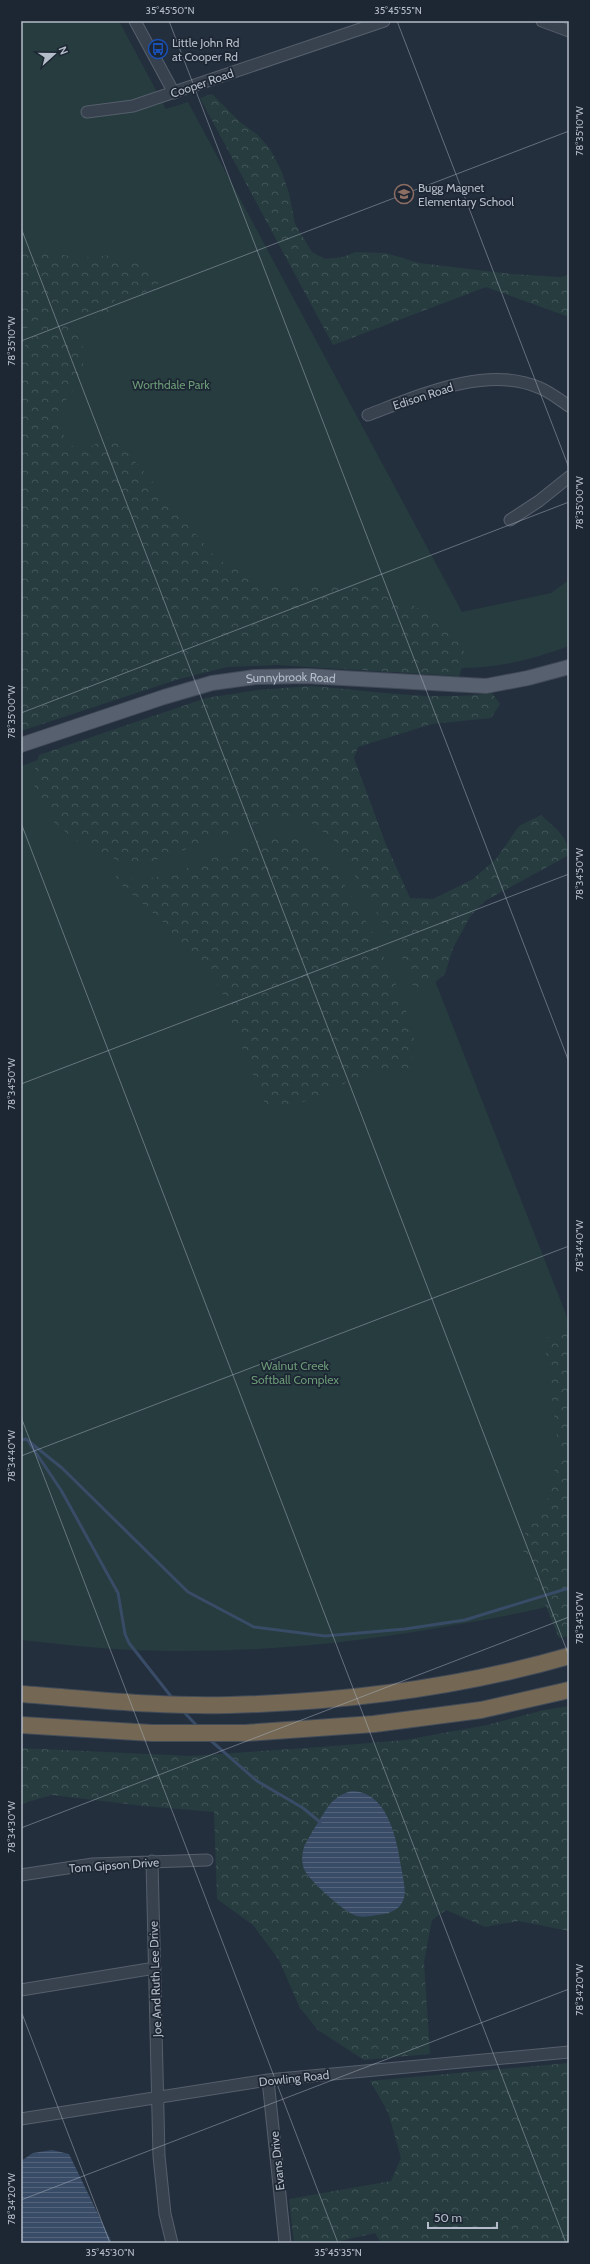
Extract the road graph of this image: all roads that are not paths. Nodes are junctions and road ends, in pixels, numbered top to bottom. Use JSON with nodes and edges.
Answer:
{"nodes":[{"id":1,"x":135,"y":21,"type":"edge"},
{"id":2,"x":384,"y":21,"type":"edge"},
{"id":3,"x":542,"y":21,"type":"edge"},
{"id":4,"x":569,"y":31,"type":"edge"},
{"id":5,"x":174,"y":93,"type":"junction"},
{"id":6,"x":87,"y":112,"type":"dead end"},
{"id":7,"x":569,"y":406,"type":"edge"},
{"id":8,"x":368,"y":415,"type":"dead end"},
{"id":9,"x":569,"y":478,"type":"edge"},
{"id":10,"x":510,"y":520,"type":"dead end"},
{"id":11,"x":569,"y":667,"type":"edge"},
{"id":12,"x":21,"y":746,"type":"edge"},
{"id":13,"x":569,"y":1656,"type":"edge"},
{"id":14,"x":569,"y":1690,"type":"edge"},
{"id":15,"x":21,"y":1694,"type":"edge"},
{"id":16,"x":21,"y":1725,"type":"edge"},
{"id":17,"x":207,"y":1860,"type":"dead end"},
{"id":18,"x":152,"y":1861,"type":"junction"},
{"id":19,"x":21,"y":1875,"type":"edge"},
{"id":20,"x":155,"y":1968,"type":"junction"},
{"id":21,"x":21,"y":1990,"type":"edge"},
{"id":22,"x":569,"y":2052,"type":"edge"},
{"id":23,"x":268,"y":2080,"type":"junction"},
{"id":24,"x":158,"y":2097,"type":"junction"},
{"id":25,"x":21,"y":2119,"type":"edge"},
{"id":26,"x":172,"y":2243,"type":"edge"},
{"id":27,"x":285,"y":2243,"type":"edge"}],
"edges":[{"from":1,"to":5,"type":"street"},
{"from":2,"to":5,"type":"street","name":"Cooper Road"},
{"from":3,"to":4,"type":"street"},
{"from":5,"to":6,"type":"street","name":"Cooper Road"},
{"from":7,"to":8,"type":"street","name":"Edison Road"},
{"from":9,"to":10,"type":"street"},
{"from":11,"to":12,"type":"main road","name":"Sunnybrook Road"},
{"from":13,"to":15,"type":"highway"},
{"from":14,"to":16,"type":"highway"},
{"from":17,"to":18,"type":"street","name":"Tom Gipson Drive"},
{"from":18,"to":19,"type":"street","name":"Tom Gipson Drive"},
{"from":18,"to":20,"type":"street","name":"Joe And Ruth Lee Drive"},
{"from":20,"to":21,"type":"street"},
{"from":20,"to":24,"type":"street","name":"Joe And Ruth Lee Drive"},
{"from":22,"to":23,"type":"street","name":"Dowling Road"},
{"from":23,"to":24,"type":"street","name":"Dowling Road"},
{"from":23,"to":27,"type":"street","name":"Evans Drive"},
{"from":24,"to":25,"type":"street","name":"Dowling Road"},
{"from":24,"to":26,"type":"street","name":"Joe And Ruth Lee Drive"}]}
